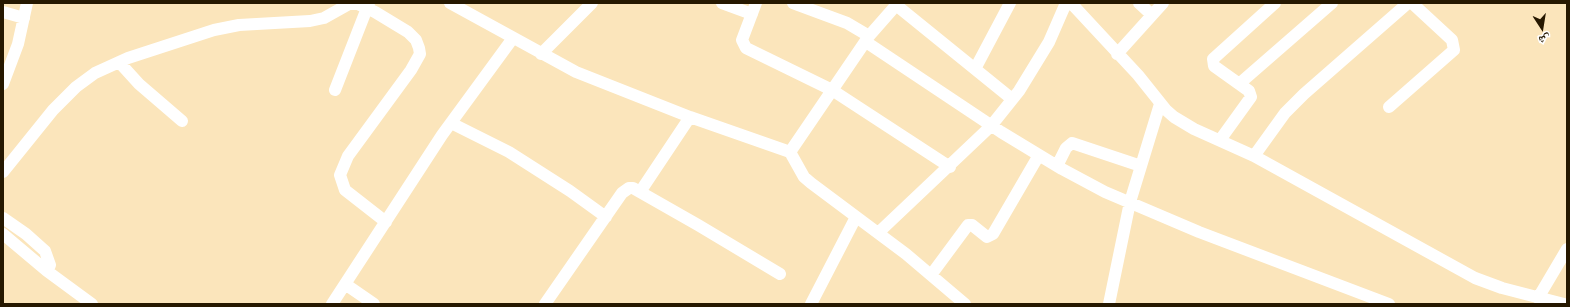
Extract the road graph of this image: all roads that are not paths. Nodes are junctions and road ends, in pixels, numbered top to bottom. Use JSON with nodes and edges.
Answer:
{"nodes":[{"id":1,"x":27,"y":3,"type":"edge"},
{"id":2,"x":450,"y":3,"type":"edge"},
{"id":3,"x":592,"y":3,"type":"edge"},
{"id":4,"x":722,"y":3,"type":"edge"},
{"id":5,"x":1010,"y":3,"type":"edge"},
{"id":6,"x":1066,"y":3,"type":"edge"},
{"id":7,"x":1071,"y":3,"type":"edge"},
{"id":8,"x":1139,"y":3,"type":"edge"},
{"id":9,"x":1163,"y":3,"type":"edge"},
{"id":10,"x":1332,"y":3,"type":"edge"},
{"id":11,"x":1408,"y":3,"type":"edge"},
{"id":12,"x":1412,"y":3,"type":"edge"},
{"id":13,"x":801,"y":4,"type":"edge"},
{"id":14,"x":897,"y":4,"type":"edge"},
{"id":15,"x":1269,"y":5,"type":"edge"},
{"id":16,"x":368,"y":6,"type":"edge"},
{"id":17,"x":754,"y":9,"type":"edge"},
{"id":18,"x":3,"y":12,"type":"edge"},
{"id":19,"x":1152,"y":15,"type":"junction"},
{"id":20,"x":24,"y":18,"type":"junction"},
{"id":21,"x":513,"y":38,"type":"junction"},
{"id":22,"x":868,"y":39,"type":"junction"},
{"id":23,"x":541,"y":54,"type":"junction"},
{"id":24,"x":1117,"y":54,"type":"junction"},
{"id":25,"x":119,"y":62,"type":"junction"},
{"id":26,"x":6,"y":68,"type":"edge"},
{"id":27,"x":975,"y":69,"type":"junction"},
{"id":28,"x":3,"y":84,"type":"edge"},
{"id":29,"x":1239,"y":84,"type":"junction"},
{"id":30,"x":335,"y":90,"type":"dead end"},
{"id":31,"x":832,"y":90,"type":"junction"},
{"id":32,"x":1012,"y":99,"type":"junction"},
{"id":33,"x":1160,"y":104,"type":"junction"},
{"id":34,"x":1388,"y":107,"type":"dead end"},
{"id":35,"x":690,"y":117,"type":"junction"},
{"id":36,"x":182,"y":121,"type":"dead end"},
{"id":37,"x":451,"y":123,"type":"junction"},
{"id":38,"x":991,"y":126,"type":"junction"},
{"id":39,"x":1220,"y":140,"type":"junction"},
{"id":40,"x":790,"y":152,"type":"junction"},
{"id":41,"x":1039,"y":155,"type":"junction"},
{"id":42,"x":1254,"y":156,"type":"junction"},
{"id":43,"x":1057,"y":166,"type":"junction"},
{"id":44,"x":1141,"y":166,"type":"junction"},
{"id":45,"x":950,"y":167,"type":"junction"},
{"id":46,"x":3,"y":172,"type":"edge"},
{"id":47,"x":640,"y":192,"type":"junction"},
{"id":48,"x":1130,"y":202,"type":"junction"},
{"id":49,"x":606,"y":217,"type":"junction"},
{"id":50,"x":856,"y":217,"type":"junction"},
{"id":51,"x":3,"y":218,"type":"edge"},
{"id":52,"x":386,"y":222,"type":"junction"},
{"id":53,"x":3,"y":234,"type":"edge"},
{"id":54,"x":878,"y":234,"type":"junction"},
{"id":55,"x":1567,"y":249,"type":"edge"},
{"id":56,"x":47,"y":271,"type":"junction"},
{"id":57,"x":780,"y":274,"type":"dead end"},
{"id":58,"x":931,"y":276,"type":"junction"},
{"id":59,"x":346,"y":284,"type":"junction"},
{"id":60,"x":1538,"y":298,"type":"junction"},
{"id":61,"x":92,"y":304,"type":"edge"},
{"id":62,"x":332,"y":304,"type":"edge"},
{"id":63,"x":374,"y":304,"type":"edge"},
{"id":64,"x":545,"y":304,"type":"edge"},
{"id":65,"x":811,"y":304,"type":"edge"},
{"id":66,"x":965,"y":304,"type":"edge"},
{"id":67,"x":1109,"y":304,"type":"edge"},
{"id":68,"x":1389,"y":304,"type":"edge"},
{"id":69,"x":1564,"y":304,"type":"edge"}],
"edges":[{"from":1,"to":20,"type":"street"},
{"from":2,"to":21,"type":"street"},
{"from":3,"to":23,"type":"street"},
{"from":4,"to":17,"type":"street"},
{"from":5,"to":27,"type":"street"},
{"from":6,"to":32,"type":"street"},
{"from":7,"to":24,"type":"street"},
{"from":8,"to":19,"type":"street"},
{"from":9,"to":19,"type":"street"},
{"from":10,"to":29,"type":"street"},
{"from":11,"to":42,"type":"street"},
{"from":12,"to":34,"type":"street"},
{"from":13,"to":22,"type":"street"},
{"from":14,"to":22,"type":"street"},
{"from":14,"to":27,"type":"street"},
{"from":15,"to":29,"type":"street"},
{"from":16,"to":25,"type":"street"},
{"from":16,"to":30,"type":"street"},
{"from":16,"to":52,"type":"street"},
{"from":17,"to":31,"type":"street"},
{"from":18,"to":20,"type":"street"},
{"from":19,"to":24,"type":"street"},
{"from":20,"to":26,"type":"street"},
{"from":21,"to":23,"type":"street"},
{"from":21,"to":37,"type":"street"},
{"from":22,"to":31,"type":"street"},
{"from":22,"to":38,"type":"street"},
{"from":23,"to":35,"type":"street"},
{"from":24,"to":33,"type":"street"},
{"from":25,"to":36,"type":"street"},
{"from":25,"to":46,"type":"street"},
{"from":26,"to":28,"type":"street"},
{"from":27,"to":32,"type":"street"},
{"from":29,"to":39,"type":"street"},
{"from":31,"to":40,"type":"street"},
{"from":31,"to":45,"type":"street"},
{"from":32,"to":38,"type":"street"},
{"from":33,"to":39,"type":"street"},
{"from":33,"to":44,"type":"street"},
{"from":35,"to":40,"type":"street"},
{"from":35,"to":47,"type":"street"},
{"from":37,"to":49,"type":"street"},
{"from":37,"to":52,"type":"street"},
{"from":38,"to":41,"type":"street"},
{"from":38,"to":45,"type":"street"},
{"from":39,"to":42,"type":"street"},
{"from":40,"to":50,"type":"street"},
{"from":41,"to":43,"type":"street"},
{"from":41,"to":58,"type":"street"},
{"from":42,"to":60,"type":"street"},
{"from":43,"to":44,"type":"street"},
{"from":43,"to":48,"type":"street"},
{"from":44,"to":48,"type":"street"},
{"from":45,"to":54,"type":"street"},
{"from":47,"to":49,"type":"street"},
{"from":47,"to":57,"type":"street"},
{"from":48,"to":67,"type":"street"},
{"from":48,"to":68,"type":"street"},
{"from":49,"to":64,"type":"street"},
{"from":50,"to":54,"type":"street"},
{"from":50,"to":65,"type":"street"},
{"from":51,"to":56,"type":"street"},
{"from":52,"to":59,"type":"street"},
{"from":53,"to":56,"type":"street"},
{"from":54,"to":58,"type":"street"},
{"from":55,"to":60,"type":"street"},
{"from":56,"to":61,"type":"street"},
{"from":58,"to":66,"type":"street"},
{"from":59,"to":62,"type":"street"},
{"from":59,"to":63,"type":"street"},
{"from":60,"to":69,"type":"street"}]}
